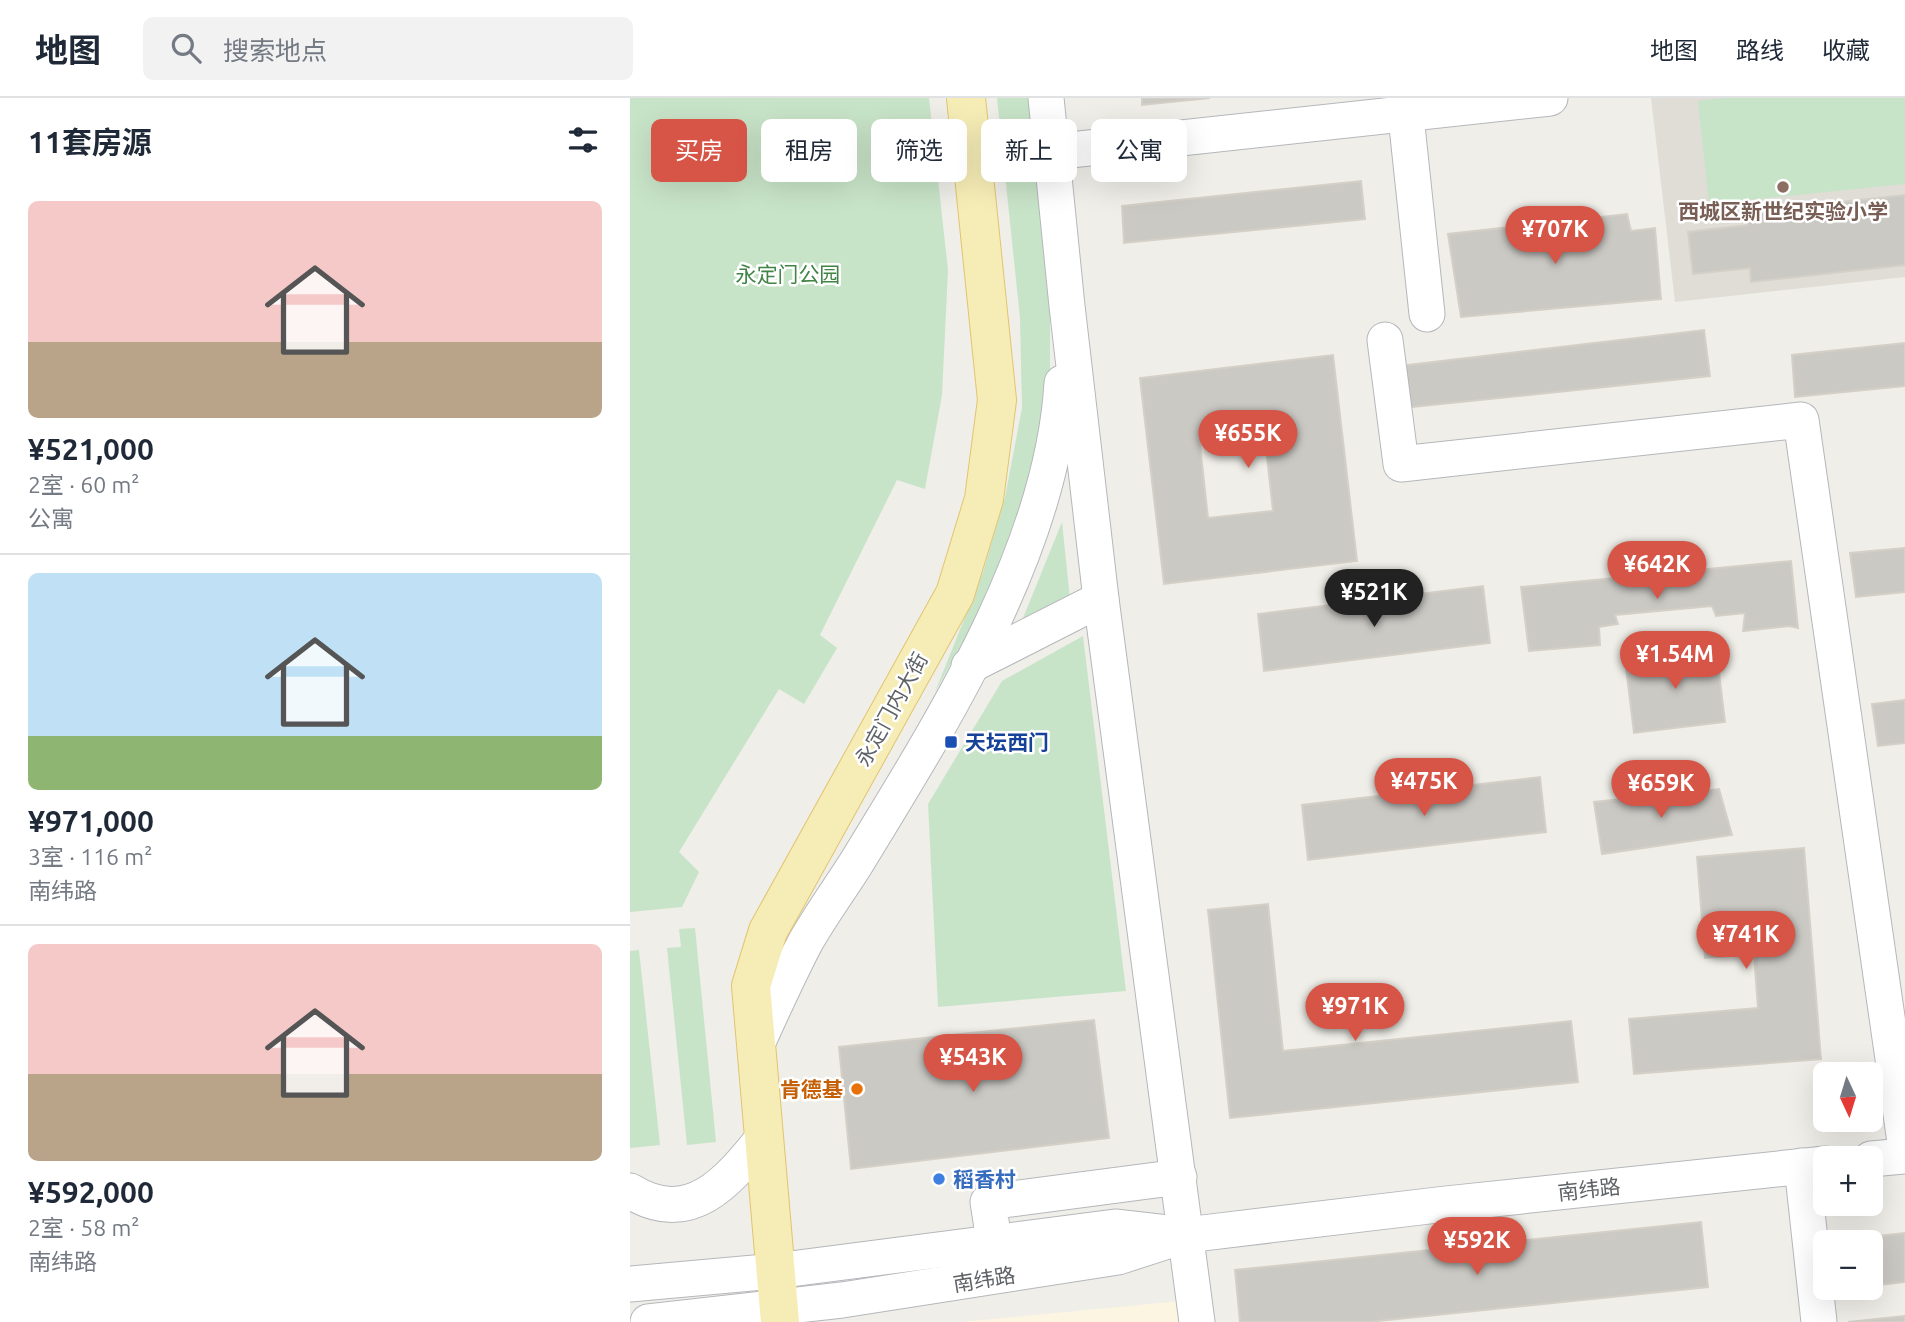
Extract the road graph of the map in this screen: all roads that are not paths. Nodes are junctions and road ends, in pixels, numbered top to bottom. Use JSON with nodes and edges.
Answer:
{"nodes":[{"id":1,"x":966,"y":98,"type":"edge"},
{"id":2,"x":1046,"y":98,"type":"edge"},
{"id":3,"x":1550,"y":98,"type":"edge"},
{"id":4,"x":1405,"y":105,"type":"edge"},
{"id":5,"x":1048,"y":119,"type":"edge"},
{"id":6,"x":1077,"y":149,"type":"edge"},
{"id":7,"x":1055,"y":182,"type":"edge"},
{"id":8,"x":1067,"y":306,"type":"junction"},
{"id":9,"x":1427,"y":314,"type":"dead end"},
{"id":10,"x":1385,"y":340,"type":"dead end"},
{"id":11,"x":1101,"y":599,"type":"junction"},
{"id":12,"x":969,"y":666,"type":"junction"},
{"id":13,"x":756,"y":1046,"type":"junction"},
{"id":14,"x":764,"y":1137,"type":"junction"},
{"id":15,"x":1905,"y":1142,"type":"edge"},
{"id":16,"x":1905,"y":1156,"type":"edge"},
{"id":17,"x":1883,"y":1158,"type":"edge"},
{"id":18,"x":1813,"y":1165,"type":"edge"},
{"id":19,"x":1179,"y":1177,"type":"junction"},
{"id":20,"x":630,"y":1191,"type":"edge"},
{"id":21,"x":1816,"y":1216,"type":"edge"},
{"id":22,"x":1186,"y":1235,"type":"junction"},
{"id":23,"x":994,"y":1242,"type":"junction"},
{"id":24,"x":775,"y":1271,"type":"junction"},
{"id":25,"x":1000,"y":1276,"type":"junction"},
{"id":26,"x":630,"y":1284,"type":"edge"},
{"id":27,"x":779,"y":1315,"type":"edge"},
{"id":28,"x":649,"y":1322,"type":"edge"},
{"id":29,"x":1197,"y":1322,"type":"edge"},
{"id":30,"x":1819,"y":1322,"type":"edge"}],
"edges":[{"from":1,"to":13,"type":"main road","name":"永定门内大街"},
{"from":2,"to":5,"type":"street"},
{"from":3,"to":4,"type":"street"},
{"from":4,"to":6,"type":"street"},
{"from":4,"to":9,"type":"street"},
{"from":7,"to":8,"type":"street"},
{"from":8,"to":11,"type":"street"},
{"from":8,"to":12,"type":"street"},
{"from":10,"to":15,"type":"street"},
{"from":11,"to":12,"type":"street"},
{"from":11,"to":19,"type":"street"},
{"from":12,"to":13,"type":"street"},
{"from":13,"to":14,"type":"main road","name":"永定门内大街"},
{"from":14,"to":20,"type":"street"},
{"from":14,"to":24,"type":"main road","name":"永定门内大街"},
{"from":16,"to":17,"type":"street"},
{"from":18,"to":22,"type":"street","name":"南纬路"},
{"from":19,"to":22,"type":"street"},
{"from":19,"to":23,"type":"street"},
{"from":21,"to":30,"type":"street"},
{"from":22,"to":23,"type":"street","name":"南纬路"},
{"from":22,"to":25,"type":"street","name":"南纬路"},
{"from":22,"to":29,"type":"street"},
{"from":23,"to":24,"type":"street","name":"南纬路"},
{"from":23,"to":25,"type":"street"},
{"from":24,"to":26,"type":"street","name":"南纬路"},
{"from":24,"to":27,"type":"main road","name":"永定门内大街"},
{"from":25,"to":27,"type":"street","name":"南纬路"},
{"from":27,"to":28,"type":"street","name":"南纬路"}]}
